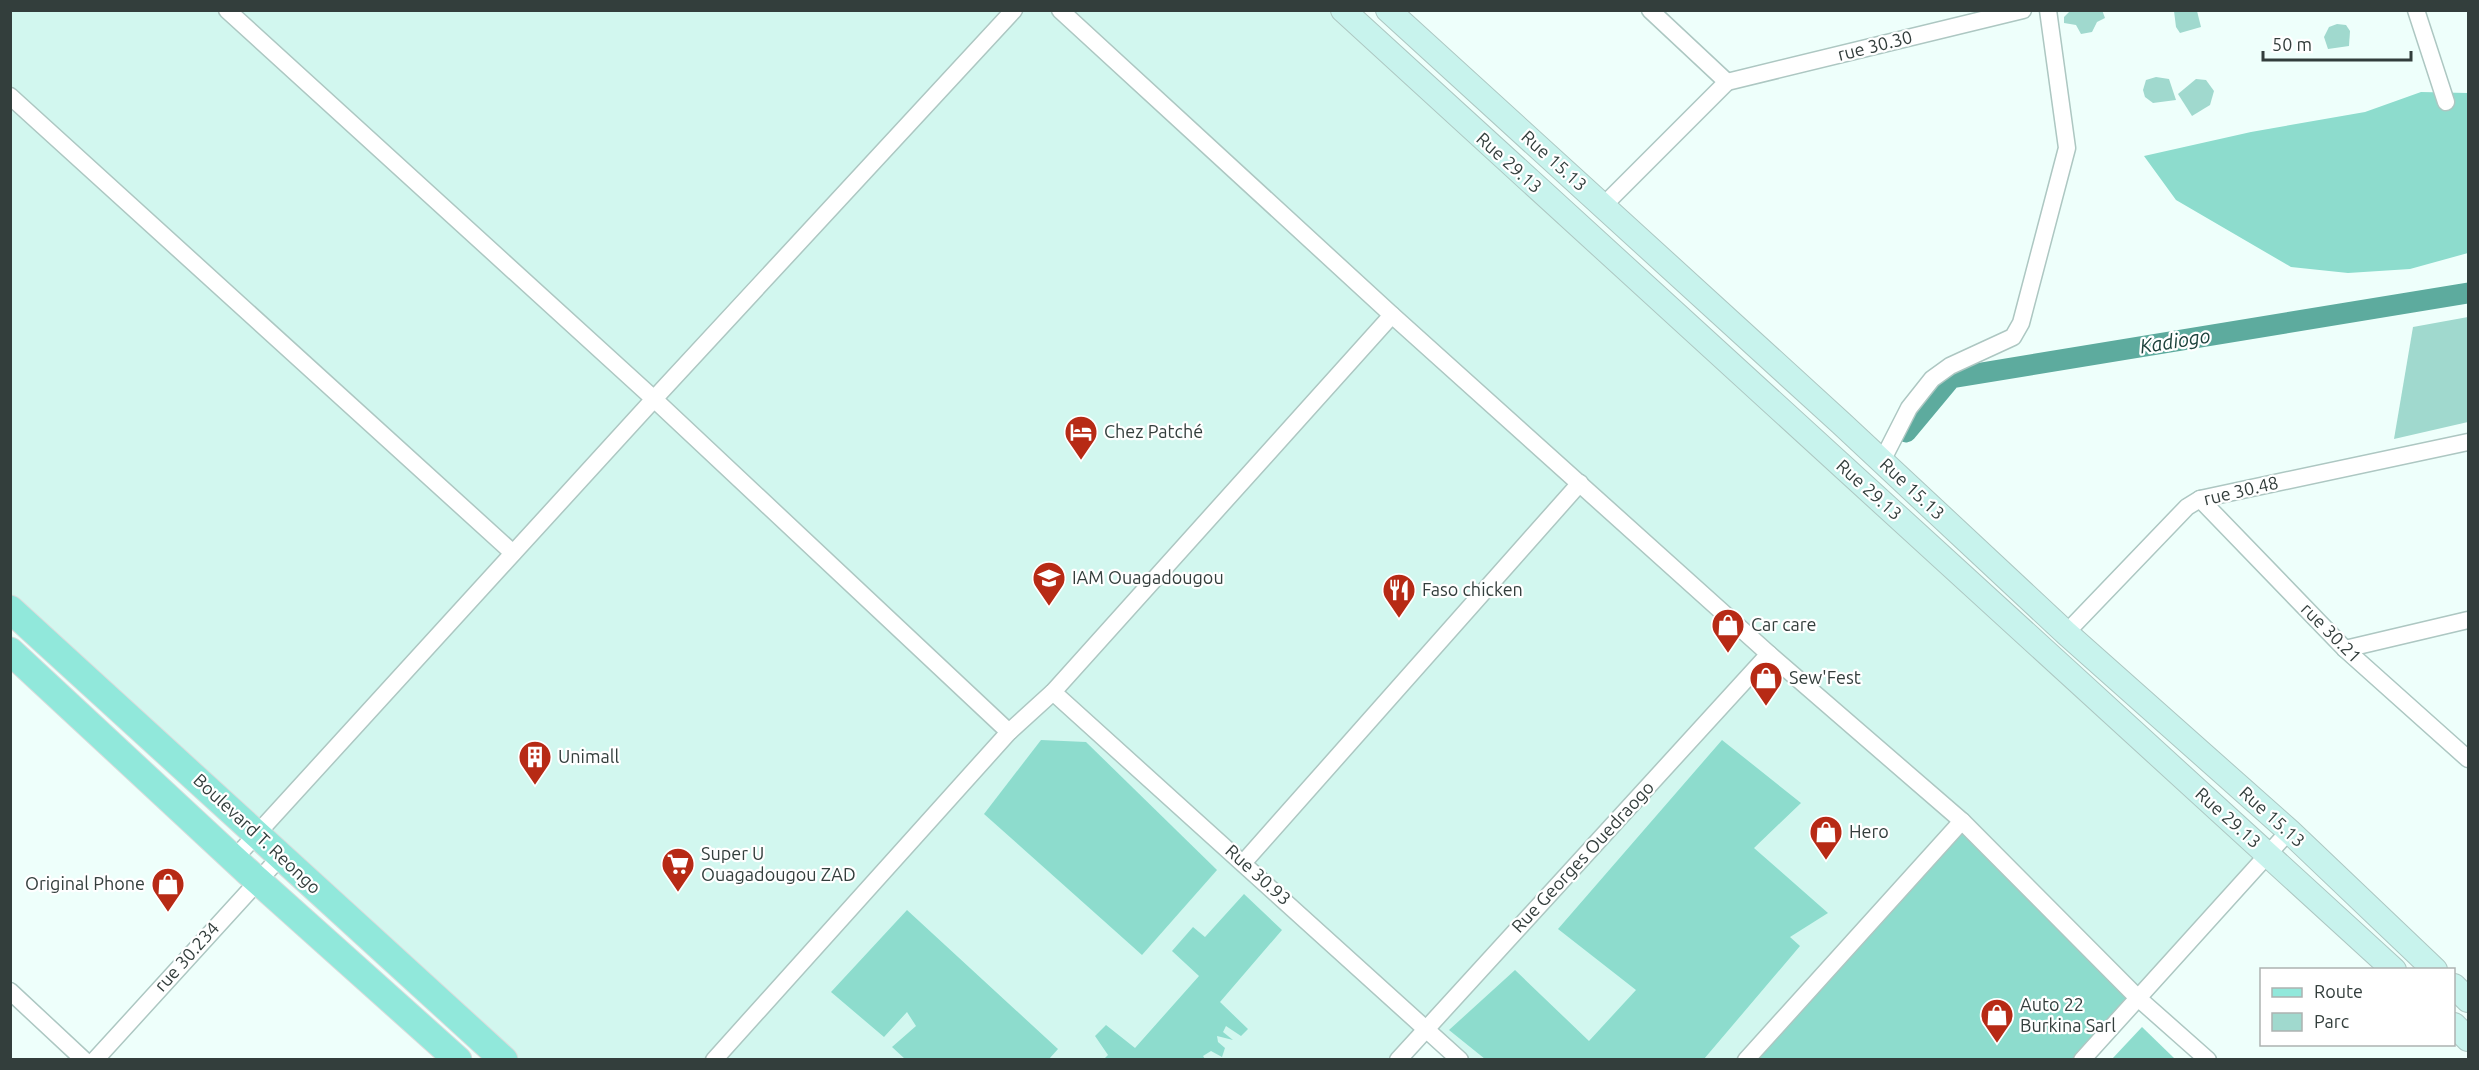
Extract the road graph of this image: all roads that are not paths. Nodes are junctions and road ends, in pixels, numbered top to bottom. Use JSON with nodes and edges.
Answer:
{"nodes":[{"id":1,"x":227,"y":10,"type":"edge"},
{"id":2,"x":1014,"y":10,"type":"edge"},
{"id":3,"x":1060,"y":10,"type":"edge"},
{"id":4,"x":1343,"y":10,"type":"edge"},
{"id":5,"x":1388,"y":10,"type":"edge"},
{"id":6,"x":1650,"y":10,"type":"edge"},
{"id":7,"x":2023,"y":10,"type":"edge"},
{"id":8,"x":2048,"y":10,"type":"edge"},
{"id":9,"x":2416,"y":10,"type":"edge"},
{"id":10,"x":1727,"y":82,"type":"junction"},
{"id":11,"x":10,"y":96,"type":"edge"},
{"id":12,"x":2446,"y":102,"type":"dead end"},
{"id":13,"x":1604,"y":206,"type":"junction"},
{"id":14,"x":1392,"y":315,"type":"junction"},
{"id":15,"x":654,"y":399,"type":"junction"},
{"id":16,"x":2469,"y":442,"type":"edge"},
{"id":17,"x":1882,"y":461,"type":"junction"},
{"id":18,"x":1580,"y":483,"type":"junction"},
{"id":19,"x":2200,"y":499,"type":"junction"},
{"id":20,"x":513,"y":553,"type":"junction"},
{"id":21,"x":10,"y":609,"type":"edge"},
{"id":22,"x":2469,"y":620,"type":"edge"},
{"id":23,"x":2066,"y":633,"type":"junction"},
{"id":24,"x":2345,"y":649,"type":"junction"},
{"id":25,"x":10,"y":651,"type":"edge"},
{"id":26,"x":1769,"y":654,"type":"junction"},
{"id":27,"x":1053,"y":692,"type":"junction"},
{"id":28,"x":1009,"y":732,"type":"junction"},
{"id":29,"x":2469,"y":759,"type":"edge"},
{"id":30,"x":1962,"y":821,"type":"junction"},
{"id":31,"x":2289,"y":831,"type":"junction"},
{"id":32,"x":258,"y":835,"type":"junction"},
{"id":33,"x":2267,"y":854,"type":"junction"},
{"id":34,"x":281,"y":856,"type":"junction"},
{"id":35,"x":234,"y":859,"type":"junction"},
{"id":36,"x":1244,"y":862,"type":"junction"},
{"id":37,"x":257,"y":880,"type":"junction"},
{"id":38,"x":2393,"y":968,"type":"edge"},
{"id":39,"x":2434,"y":968,"type":"edge"},
{"id":40,"x":2455,"y":987,"type":"edge"},
{"id":41,"x":10,"y":991,"type":"edge"},
{"id":42,"x":2138,"y":998,"type":"junction"},
{"id":43,"x":2469,"y":1000,"type":"edge"},
{"id":44,"x":2455,"y":1026,"type":"edge"},
{"id":45,"x":1425,"y":1029,"type":"junction"},
{"id":46,"x":2469,"y":1039,"type":"edge"},
{"id":47,"x":84,"y":1059,"type":"edge"},
{"id":48,"x":95,"y":1059,"type":"edge"},
{"id":49,"x":458,"y":1059,"type":"edge"},
{"id":50,"x":504,"y":1059,"type":"edge"},
{"id":51,"x":714,"y":1059,"type":"edge"},
{"id":52,"x":1398,"y":1059,"type":"edge"},
{"id":53,"x":1460,"y":1059,"type":"edge"},
{"id":54,"x":1746,"y":1059,"type":"edge"},
{"id":55,"x":2082,"y":1059,"type":"edge"},
{"id":56,"x":2208,"y":1059,"type":"edge"}],
"edges":[{"from":1,"to":15,"type":"street"},
{"from":2,"to":15,"type":"street"},
{"from":3,"to":14,"type":"street"},
{"from":4,"to":33,"type":"main road","name":"Rue 29.13"},
{"from":5,"to":13,"type":"main road","name":"Rue 15.13"},
{"from":6,"to":10,"type":"street"},
{"from":7,"to":10,"type":"street","name":"rue 30.30"},
{"from":8,"to":17,"type":"street"},
{"from":9,"to":12,"type":"street"},
{"from":10,"to":13,"type":"street"},
{"from":11,"to":20,"type":"street"},
{"from":13,"to":17,"type":"main road","name":"Rue 15.13"},
{"from":14,"to":18,"type":"street"},
{"from":14,"to":27,"type":"street"},
{"from":15,"to":20,"type":"street"},
{"from":15,"to":28,"type":"street"},
{"from":16,"to":19,"type":"street","name":"rue 30.48"},
{"from":17,"to":23,"type":"main road","name":"Rue 15.13"},
{"from":18,"to":26,"type":"street"},
{"from":18,"to":36,"type":"street"},
{"from":19,"to":23,"type":"street","name":"rue 30.48"},
{"from":19,"to":24,"type":"street","name":"rue 30.21"},
{"from":20,"to":32,"type":"street"},
{"from":21,"to":32,"type":"main road","name":"Boulevard T. Reongo"},
{"from":22,"to":24,"type":"street"},
{"from":23,"to":31,"type":"main road","name":"Rue 15.13"},
{"from":24,"to":29,"type":"street","name":"rue 30.21"},
{"from":25,"to":35,"type":"main road","name":"Boulevard T. Reongo"},
{"from":26,"to":30,"type":"street"},
{"from":26,"to":45,"type":"street","name":"Rue Georges Ouedraogo"},
{"from":27,"to":28,"type":"street"},
{"from":27,"to":36,"type":"street","name":"Rue 30.93"},
{"from":28,"to":51,"type":"street"},
{"from":30,"to":42,"type":"street"},
{"from":30,"to":54,"type":"street"},
{"from":31,"to":33,"type":"street"},
{"from":31,"to":39,"type":"main road","name":"Rue 15.13"},
{"from":32,"to":34,"type":"main road","name":"Boulevard T. Reongo"},
{"from":32,"to":35,"type":"street"},
{"from":33,"to":38,"type":"main road","name":"Rue 29.13"},
{"from":33,"to":42,"type":"street"},
{"from":34,"to":37,"type":"street","name":"rue 30.234"},
{"from":34,"to":50,"type":"main road","name":"Boulevard T. Reongo"},
{"from":35,"to":37,"type":"main road","name":"Boulevard T. Reongo"},
{"from":36,"to":45,"type":"street","name":"Rue 30.93"},
{"from":37,"to":48,"type":"street","name":"rue 30.234"},
{"from":37,"to":49,"type":"main road","name":"Boulevard T. Reongo"},
{"from":40,"to":43,"type":"main road"},
{"from":41,"to":47,"type":"street"},
{"from":42,"to":55,"type":"street"},
{"from":42,"to":56,"type":"street"},
{"from":44,"to":46,"type":"main road"},
{"from":45,"to":52,"type":"street","name":"Rue Georges Ouedraogo"},
{"from":45,"to":53,"type":"street","name":"Rue 30.93"}]}
